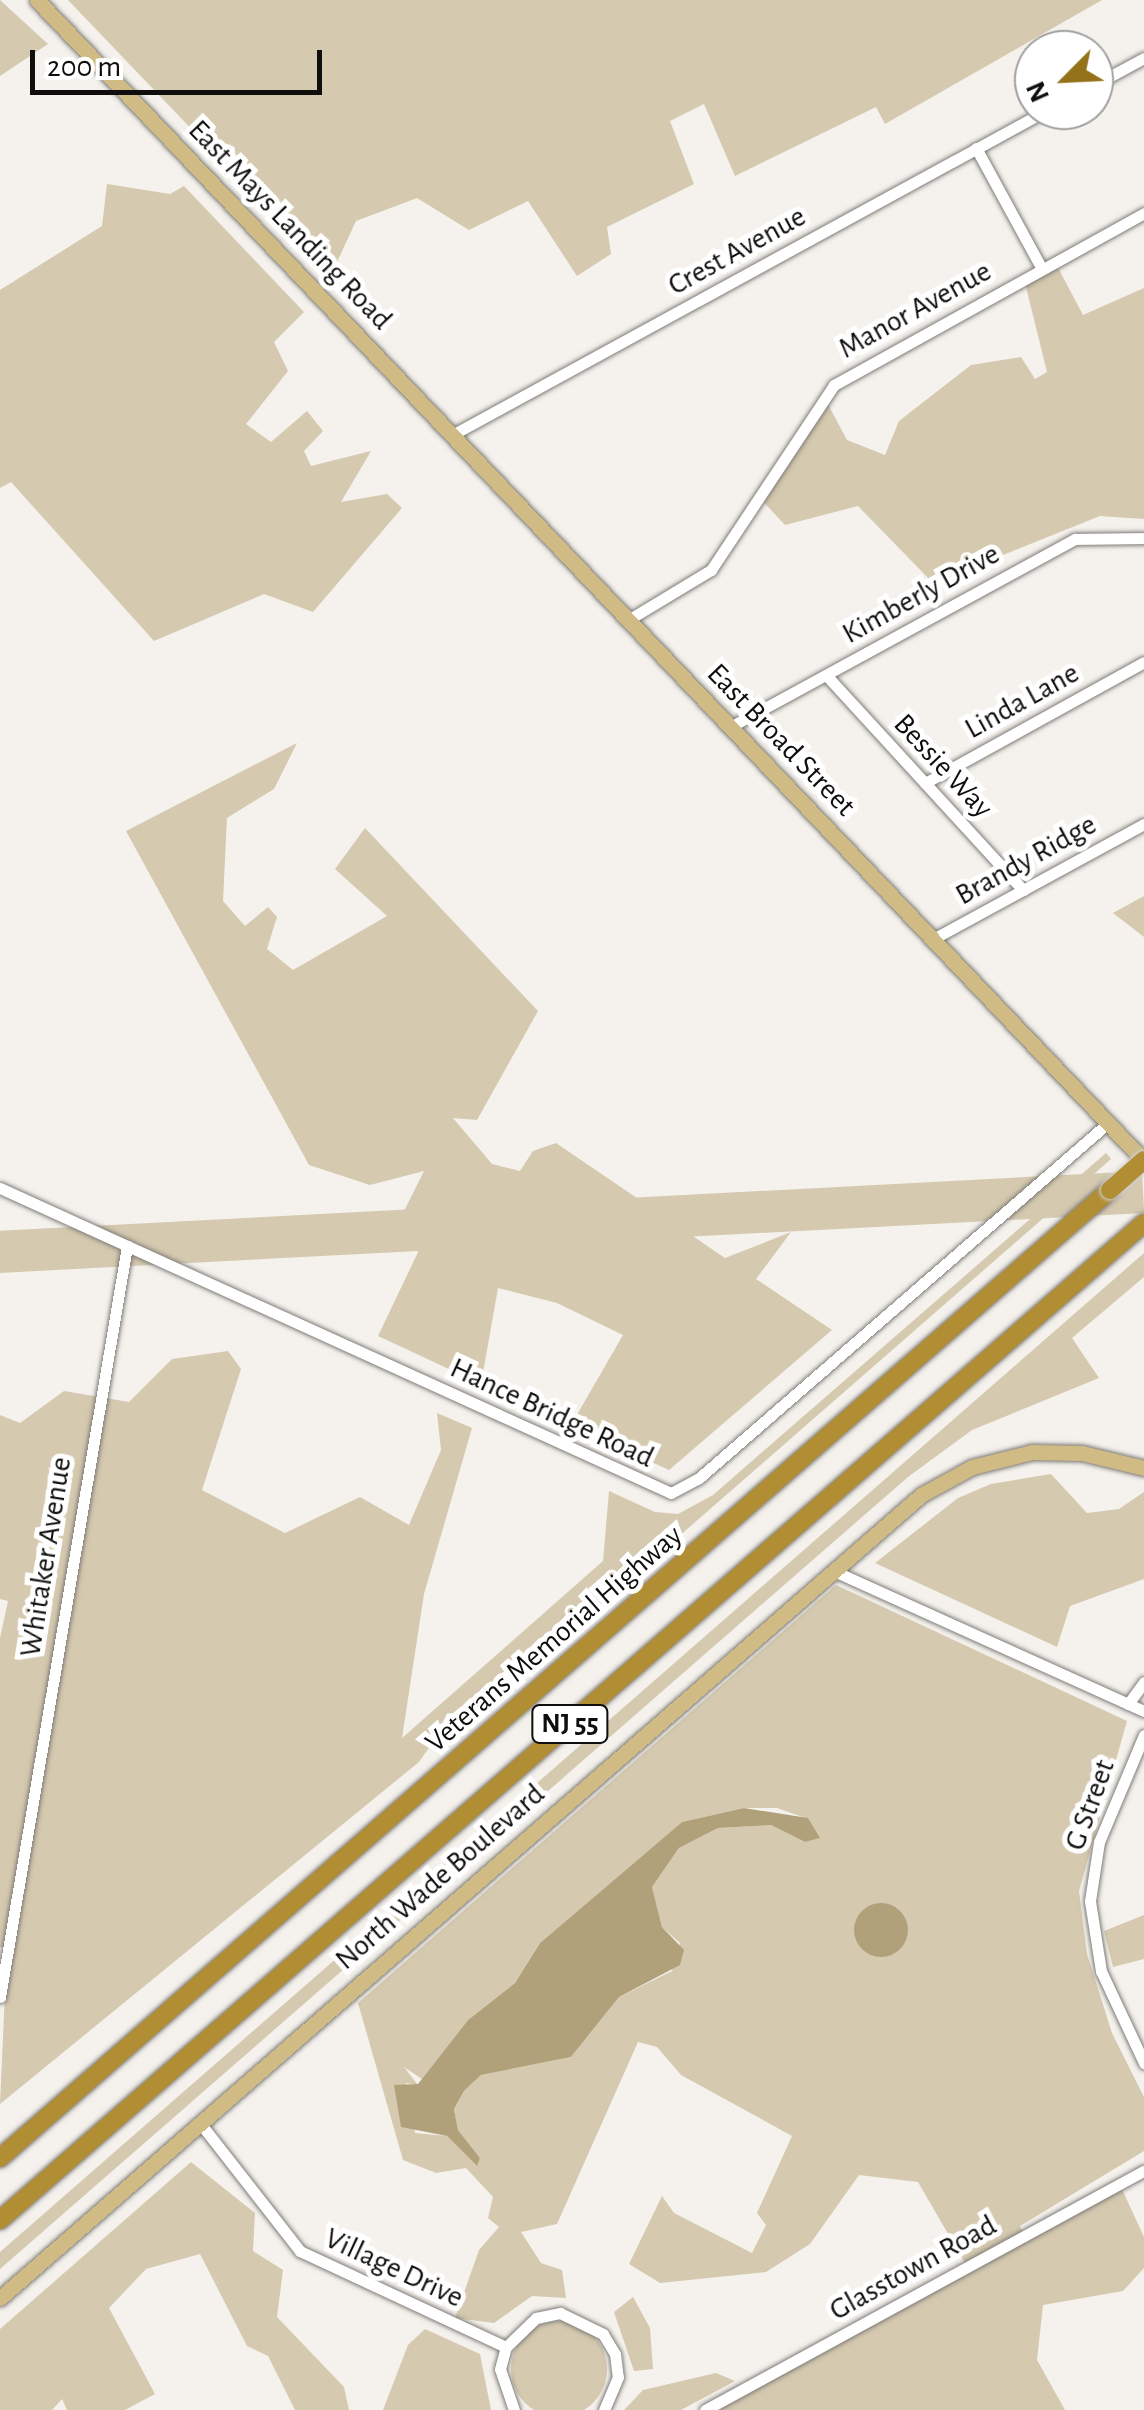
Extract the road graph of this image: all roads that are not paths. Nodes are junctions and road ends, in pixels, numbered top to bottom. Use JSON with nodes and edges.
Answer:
{"nodes":[{"id":1,"x":37,"y":0,"type":"edge"},
{"id":2,"x":1144,"y":58,"type":"edge"},
{"id":3,"x":1114,"y":74,"type":"edge"},
{"id":4,"x":1014,"y":128,"type":"edge"},
{"id":5,"x":976,"y":148,"type":"junction"},
{"id":6,"x":1144,"y":213,"type":"edge"},
{"id":7,"x":1042,"y":269,"type":"junction"},
{"id":8,"x":378,"y":358,"type":"joint"},
{"id":9,"x":452,"y":434,"type":"junction"},
{"id":10,"x":1144,"y":538,"type":"edge"},
{"id":11,"x":628,"y":620,"type":"junction"},
{"id":12,"x":1144,"y":662,"type":"edge"},
{"id":13,"x":826,"y":675,"type":"junction"},
{"id":14,"x":730,"y":727,"type":"junction"},
{"id":15,"x":924,"y":783,"type":"junction"},
{"id":16,"x":1144,"y":824,"type":"edge"},
{"id":17,"x":1023,"y":890,"type":"junction"},
{"id":18,"x":932,"y":939,"type":"junction"},
{"id":19,"x":1108,"y":1123,"type":"junction"},
{"id":20,"x":1144,"y":1160,"type":"edge"},
{"id":21,"x":0,"y":1188,"type":"edge"},
{"id":22,"x":1142,"y":1225,"type":"edge"},
{"id":23,"x":127,"y":1246,"type":"junction"},
{"id":24,"x":1144,"y":1468,"type":"edge"},
{"id":25,"x":834,"y":1571,"type":"junction"},
{"id":26,"x":1144,"y":1682,"type":"edge"},
{"id":27,"x":1128,"y":1704,"type":"junction"},
{"id":28,"x":1144,"y":1711,"type":"edge"},
{"id":29,"x":1144,"y":1735,"type":"edge"},
{"id":30,"x":0,"y":1996,"type":"edge"},
{"id":31,"x":1144,"y":2063,"type":"edge"},
{"id":32,"x":200,"y":2124,"type":"junction"},
{"id":33,"x":0,"y":2158,"type":"edge"},
{"id":34,"x":1144,"y":2171,"type":"edge"},
{"id":35,"x":0,"y":2220,"type":"edge"},
{"id":36,"x":0,"y":2298,"type":"edge"},
{"id":37,"x":506,"y":2347,"type":"junction"},
{"id":38,"x":514,"y":2410,"type":"edge"},
{"id":39,"x":604,"y":2410,"type":"edge"},
{"id":40,"x":706,"y":2410,"type":"edge"}],
"edges":[{"from":1,"to":8,"type":"main road","name":"East Mays Landing Road"},
{"from":2,"to":3,"type":"street"},
{"from":4,"to":5,"type":"street","name":"Crest Avenue"},
{"from":5,"to":7,"type":"street"},
{"from":5,"to":9,"type":"street","name":"Crest Avenue"},
{"from":6,"to":7,"type":"street","name":"Manor Avenue"},
{"from":7,"to":11,"type":"street","name":"Manor Avenue"},
{"from":8,"to":9,"type":"main road","name":"East Broad Street"},
{"from":9,"to":11,"type":"main road","name":"East Broad Street"},
{"from":10,"to":13,"type":"street","name":"Kimberly Drive"},
{"from":11,"to":14,"type":"main road","name":"East Broad Street"},
{"from":12,"to":15,"type":"street","name":"Linda Lane"},
{"from":13,"to":14,"type":"street","name":"Kimberly Drive"},
{"from":13,"to":15,"type":"street","name":"Bessie Way"},
{"from":14,"to":18,"type":"main road","name":"East Broad Street"},
{"from":15,"to":17,"type":"street","name":"Bessie Way"},
{"from":16,"to":17,"type":"street","name":"Brandy Ridge"},
{"from":17,"to":18,"type":"street","name":"Brandy Ridge"},
{"from":18,"to":19,"type":"main road","name":"East Broad Street"},
{"from":19,"to":20,"type":"main road","name":"East Broad Street"},
{"from":19,"to":23,"type":"street","name":"Hance Bridge Road"},
{"from":20,"to":33,"type":"highway","name":"Veterans Memorial Highway","number":"NJ 55","bridge":true},
{"from":21,"to":23,"type":"street","name":"Hance Bridge Road"},
{"from":22,"to":35,"type":"highway","number":"NJ 55"},
{"from":23,"to":30,"type":"street","name":"Whitaker Avenue"},
{"from":24,"to":25,"type":"main road","name":"North Wade Boulevard"},
{"from":25,"to":27,"type":"street"},
{"from":25,"to":32,"type":"main road","name":"North Wade Boulevard"},
{"from":26,"to":27,"type":"street"},
{"from":27,"to":28,"type":"street"},
{"from":29,"to":31,"type":"street","name":"G Street"},
{"from":32,"to":36,"type":"main road","name":"North Wade Boulevard"},
{"from":32,"to":37,"type":"street","name":"Village Drive"},
{"from":34,"to":40,"type":"street","name":"Glasstown Road"},
{"from":37,"to":38,"type":"street"},
{"from":37,"to":39,"type":"street"}]}
